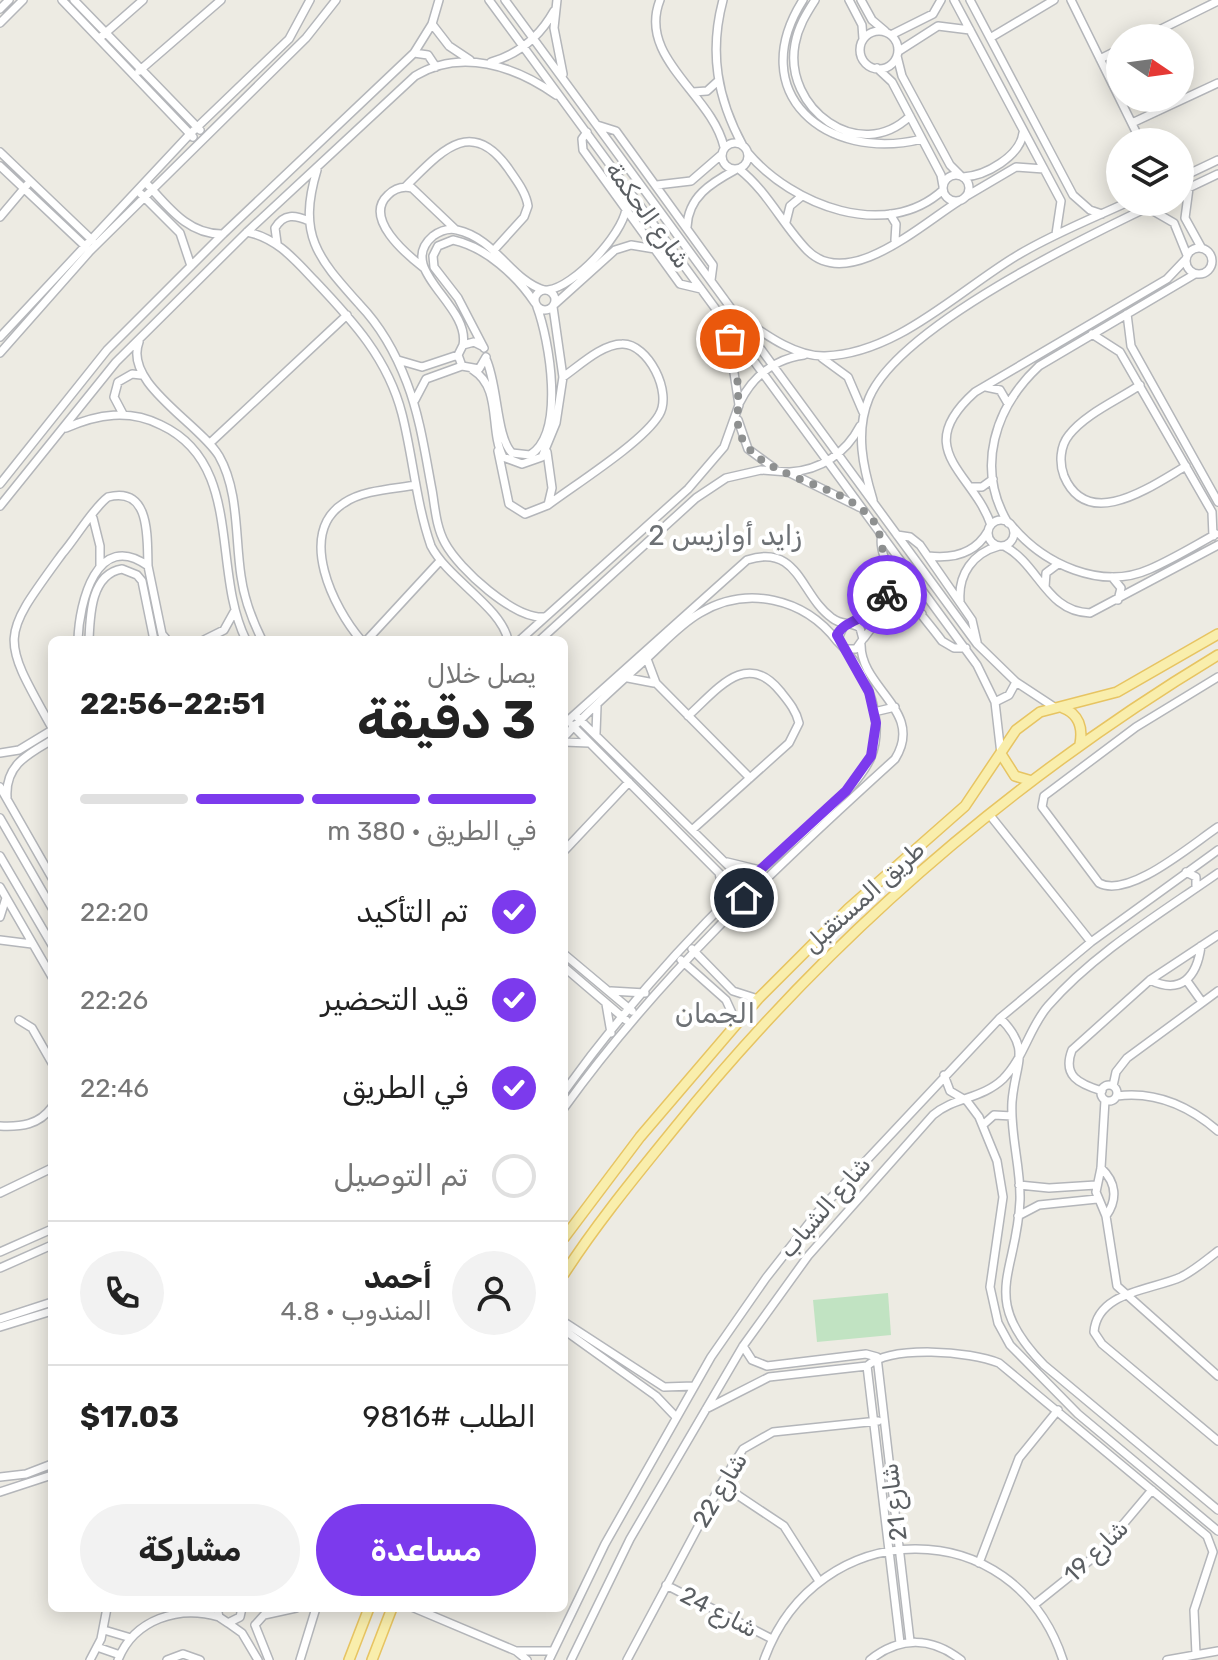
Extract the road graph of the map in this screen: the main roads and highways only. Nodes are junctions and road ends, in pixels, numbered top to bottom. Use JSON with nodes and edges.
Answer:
{"nodes":[{"id":1,"x":1218,"y":634,"type":"edge"},
{"id":2,"x":1218,"y":655,"type":"edge"},
{"id":3,"x":1057,"y":707,"type":"junction"},
{"id":4,"x":1080,"y":744,"type":"junction"},
{"id":5,"x":1001,"y":754,"type":"junction"},
{"id":6,"x":1032,"y":781,"type":"junction"},
{"id":7,"x":848,"y":909,"type":"junction"},
{"id":8,"x":872,"y":914,"type":"junction"},
{"id":9,"x":640,"y":1137,"type":"junction"},
{"id":10,"x":656,"y":1149,"type":"junction"},
{"id":11,"x":619,"y":1165,"type":"junction"},
{"id":12,"x":632,"y":1181,"type":"junction"},
{"id":13,"x":568,"y":1233,"type":"edge"},
{"id":14,"x":568,"y":1269,"type":"edge"},
{"id":15,"x":367,"y":1612,"type":"edge"},
{"id":16,"x":390,"y":1612,"type":"edge"},
{"id":17,"x":349,"y":1660,"type":"edge"},
{"id":18,"x":372,"y":1660,"type":"edge"}],
"edges":[{"from":1,"to":3,"type":"main road","name":"طريق المستقبل"},
{"from":2,"to":4,"type":"main road","name":"طريق المستقبل"},
{"from":3,"to":4,"type":"main road"},
{"from":3,"to":5,"type":"main road","name":"طريق المستقبل"},
{"from":4,"to":6,"type":"main road","name":"طريق المستقبل"},
{"from":5,"to":6,"type":"main road"},
{"from":5,"to":7,"type":"main road","name":"طريق المستقبل"},
{"from":6,"to":8,"type":"main road","name":"طريق المستقبل"},
{"from":7,"to":8,"type":"main road"},
{"from":7,"to":9,"type":"main road","name":"طريق المستقبل"},
{"from":8,"to":10,"type":"main road","name":"طريق المستقبل"},
{"from":9,"to":10,"type":"main road"},
{"from":9,"to":11,"type":"main road","name":"طريق المستقبل"},
{"from":10,"to":12,"type":"main road","name":"طريق المستقبل"},
{"from":11,"to":12,"type":"main road"},
{"from":11,"to":13,"type":"main road","name":"طريق المستقبل"},
{"from":12,"to":14,"type":"main road","name":"طريق المستقبل"},
{"from":15,"to":17,"type":"main road"},
{"from":16,"to":18,"type":"main road"}]}
